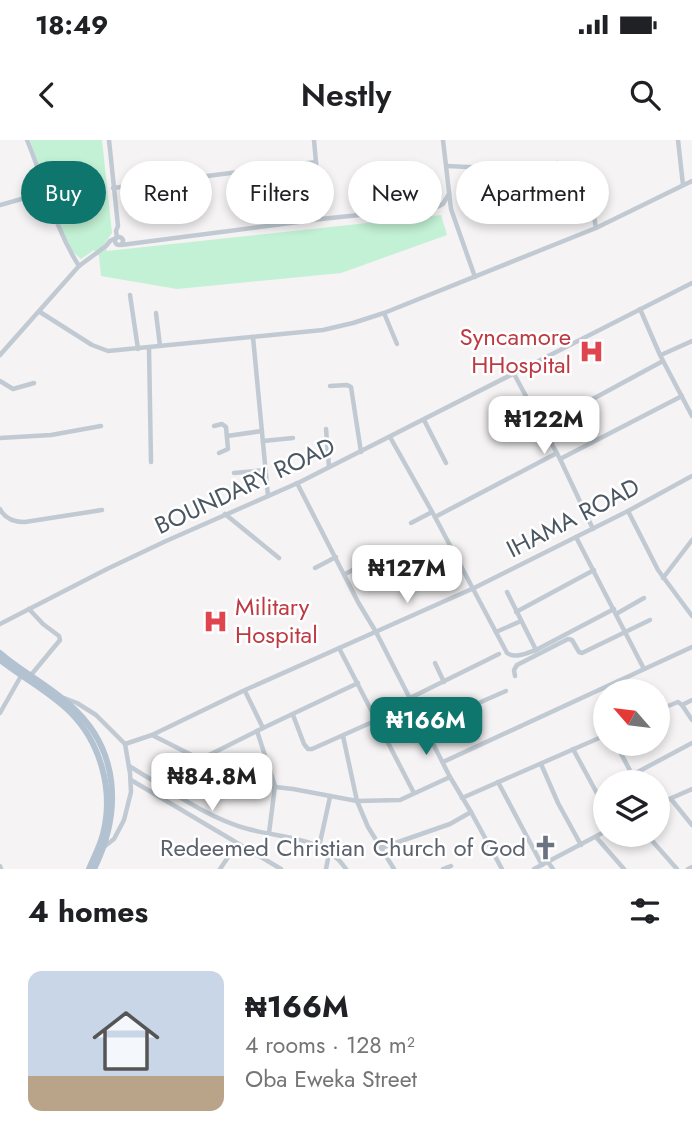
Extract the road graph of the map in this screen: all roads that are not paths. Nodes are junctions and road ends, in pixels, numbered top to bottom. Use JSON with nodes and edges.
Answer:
{"nodes":[{"id":1,"x":27,"y":140,"type":"edge"},
{"id":2,"x":109,"y":140,"type":"edge"},
{"id":3,"x":314,"y":140,"type":"edge"},
{"id":4,"x":443,"y":140,"type":"edge"},
{"id":5,"x":678,"y":140,"type":"edge"},
{"id":6,"x":35,"y":161,"type":"edge"},
{"id":7,"x":316,"y":161,"type":"edge"},
{"id":8,"x":447,"y":166,"type":"junction"},
{"id":9,"x":456,"y":166,"type":"edge"},
{"id":10,"x":226,"y":174,"type":"edge"},
{"id":11,"x":692,"y":181,"type":"edge"},
{"id":12,"x":683,"y":185,"type":"junction"},
{"id":13,"x":114,"y":188,"type":"junction"},
{"id":14,"x":449,"y":194,"type":"junction"},
{"id":15,"x":21,"y":199,"type":"edge"},
{"id":16,"x":443,"y":204,"type":"junction"},
{"id":17,"x":0,"y":205,"type":"edge"},
{"id":18,"x":451,"y":209,"type":"junction"},
{"id":19,"x":334,"y":218,"type":"edge"},
{"id":20,"x":57,"y":224,"type":"edge"},
{"id":21,"x":282,"y":224,"type":"edge"},
{"id":22,"x":595,"y":224,"type":"edge"},
{"id":23,"x":596,"y":228,"type":"junction"},
{"id":24,"x":119,"y":240,"type":"junction"},
{"id":25,"x":79,"y":266,"type":"junction"},
{"id":26,"x":475,"y":277,"type":"junction"},
{"id":27,"x":692,"y":283,"type":"edge"},
{"id":28,"x":130,"y":295,"type":"dead end"},
{"id":29,"x":640,"y":309,"type":"junction"},
{"id":30,"x":40,"y":312,"type":"junction"},
{"id":31,"x":156,"y":313,"type":"dead end"},
{"id":32,"x":384,"y":313,"type":"junction"},
{"id":33,"x":253,"y":337,"type":"junction"},
{"id":34,"x":692,"y":341,"type":"edge"},
{"id":35,"x":397,"y":344,"type":"dead end"},
{"id":36,"x":160,"y":346,"type":"junction"},
{"id":37,"x":149,"y":347,"type":"junction"},
{"id":38,"x":138,"y":349,"type":"junction"},
{"id":39,"x":0,"y":355,"type":"edge"},
{"id":40,"x":662,"y":358,"type":"junction"},
{"id":41,"x":514,"y":374,"type":"junction"},
{"id":42,"x":0,"y":381,"type":"edge"},
{"id":43,"x":34,"y":383,"type":"dead end"},
{"id":44,"x":331,"y":386,"type":"dead end"},
{"id":45,"x":682,"y":397,"type":"junction"},
{"id":46,"x":689,"y":404,"type":"edge"},
{"id":47,"x":692,"y":416,"type":"edge"},
{"id":48,"x":424,"y":420,"type":"junction"},
{"id":49,"x":101,"y":426,"type":"dead end"},
{"id":50,"x":214,"y":426,"type":"dead end"},
{"id":51,"x":541,"y":427,"type":"junction"},
{"id":52,"x":326,"y":429,"type":"dead end"},
{"id":53,"x":262,"y":431,"type":"junction"},
{"id":54,"x":227,"y":436,"type":"junction"},
{"id":55,"x":390,"y":437,"type":"junction"},
{"id":56,"x":0,"y":438,"type":"edge"},
{"id":57,"x":293,"y":438,"type":"dead end"},
{"id":58,"x":263,"y":441,"type":"junction"},
{"id":59,"x":361,"y":452,"type":"junction"},
{"id":60,"x":219,"y":453,"type":"dead end"},
{"id":61,"x":558,"y":456,"type":"junction"},
{"id":62,"x":151,"y":462,"type":"dead end"},
{"id":63,"x":446,"y":463,"type":"dead end"},
{"id":64,"x":329,"y":467,"type":"junction"},
{"id":65,"x":266,"y":470,"type":"junction"},
{"id":66,"x":234,"y":473,"type":"dead end"},
{"id":67,"x":692,"y":476,"type":"edge"},
{"id":68,"x":297,"y":483,"type":"junction"},
{"id":69,"x":268,"y":496,"type":"junction"},
{"id":70,"x":0,"y":509,"type":"edge"},
{"id":71,"x":102,"y":510,"type":"dead end"},
{"id":72,"x":628,"y":511,"type":"junction"},
{"id":73,"x":225,"y":513,"type":"junction"},
{"id":74,"x":434,"y":514,"type":"junction"},
{"id":75,"x":411,"y":523,"type":"dead end"},
{"id":76,"x":593,"y":529,"type":"junction"},
{"id":77,"x":576,"y":537,"type":"junction"},
{"id":78,"x":692,"y":540,"type":"edge"},
{"id":79,"x":336,"y":557,"type":"junction"},
{"id":80,"x":279,"y":558,"type":"dead end"},
{"id":81,"x":364,"y":564,"type":"dead end"},
{"id":82,"x":315,"y":568,"type":"dead end"},
{"id":83,"x":594,"y":570,"type":"junction"},
{"id":84,"x":345,"y":573,"type":"junction"},
{"id":85,"x":663,"y":578,"type":"junction"},
{"id":86,"x":474,"y":588,"type":"junction"},
{"id":87,"x":506,"y":592,"type":"dead end"},
{"id":88,"x":644,"y":598,"type":"dead end"},
{"id":89,"x":29,"y":609,"type":"junction"},
{"id":90,"x":516,"y":612,"type":"junction"},
{"id":91,"x":615,"y":612,"type":"junction"},
{"id":92,"x":692,"y":616,"type":"edge"},
{"id":93,"x":650,"y":620,"type":"dead end"},
{"id":94,"x":521,"y":621,"type":"junction"},
{"id":95,"x":0,"y":624,"type":"edge"},
{"id":96,"x":376,"y":632,"type":"junction"},
{"id":97,"x":496,"y":632,"type":"junction"},
{"id":98,"x":625,"y":633,"type":"junction"},
{"id":99,"x":692,"y":647,"type":"edge"},
{"id":100,"x":339,"y":648,"type":"junction"},
{"id":101,"x":536,"y":650,"type":"junction"},
{"id":102,"x":0,"y":653,"type":"edge"},
{"id":103,"x":499,"y":654,"type":"dead end"},
{"id":104,"x":0,"y":660,"type":"edge"},
{"id":105,"x":435,"y":663,"type":"dead end"},
{"id":106,"x":644,"y":669,"type":"junction"},
{"id":107,"x":31,"y":675,"type":"junction"},
{"id":108,"x":21,"y":676,"type":"junction"},
{"id":109,"x":516,"y":676,"type":"dead end"},
{"id":110,"x":444,"y":682,"type":"junction"},
{"id":111,"x":358,"y":683,"type":"junction"},
{"id":112,"x":245,"y":690,"type":"junction"},
{"id":113,"x":506,"y":691,"type":"dead end"},
{"id":114,"x":58,"y":698,"type":"junction"},
{"id":115,"x":410,"y":698,"type":"junction"},
{"id":116,"x":692,"y":700,"type":"edge"},
{"id":117,"x":670,"y":705,"type":"edge"},
{"id":118,"x":682,"y":705,"type":"junction"},
{"id":119,"x":0,"y":713,"type":"edge"},
{"id":120,"x":293,"y":715,"type":"junction"},
{"id":121,"x":377,"y":720,"type":"junction"},
{"id":122,"x":692,"y":720,"type":"edge"},
{"id":123,"x":263,"y":728,"type":"junction"},
{"id":124,"x":257,"y":731,"type":"junction"},
{"id":125,"x":426,"y":731,"type":"junction"},
{"id":126,"x":152,"y":735,"type":"junction"},
{"id":127,"x":343,"y":736,"type":"junction"},
{"id":128,"x":593,"y":741,"type":"edge"},
{"id":129,"x":692,"y":743,"type":"edge"},
{"id":130,"x":125,"y":744,"type":"junction"},
{"id":131,"x":573,"y":749,"type":"junction"},
{"id":132,"x":200,"y":759,"type":"junction"},
{"id":133,"x":443,"y":762,"type":"junction"},
{"id":134,"x":541,"y":764,"type":"junction"},
{"id":135,"x":129,"y":766,"type":"junction"},
{"id":136,"x":641,"y":770,"type":"edge"},
{"id":137,"x":450,"y":777,"type":"junction"},
{"id":138,"x":131,"y":780,"type":"junction"},
{"id":139,"x":498,"y":782,"type":"junction"},
{"id":140,"x":275,"y":786,"type":"junction"},
{"id":141,"x":593,"y":786,"type":"edge"},
{"id":142,"x":692,"y":789,"type":"edge"},
{"id":143,"x":414,"y":794,"type":"junction"},
{"id":144,"x":330,"y":796,"type":"junction"},
{"id":145,"x":463,"y":798,"type":"junction"},
{"id":146,"x":671,"y":799,"type":"joint"},
{"id":147,"x":356,"y":801,"type":"junction"},
{"id":148,"x":471,"y":812,"type":"junction"},
{"id":149,"x":692,"y":825,"type":"edge"},
{"id":150,"x":269,"y":833,"type":"junction"},
{"id":151,"x":593,"y":839,"type":"edge"},
{"id":152,"x":238,"y":843,"type":"junction"},
{"id":153,"x":581,"y":845,"type":"junction"},
{"id":154,"x":102,"y":846,"type":"junction"},
{"id":155,"x":319,"y":847,"type":"junction"},
{"id":156,"x":605,"y":847,"type":"edge"},
{"id":157,"x":658,"y":847,"type":"edge"},
{"id":158,"x":381,"y":848,"type":"junction"},
{"id":159,"x":329,"y":852,"type":"junction"},
{"id":160,"x":548,"y":862,"type":"junction"},
{"id":161,"x":542,"y":865,"type":"junction"},
{"id":162,"x":451,"y":866,"type":"dead end"},
{"id":163,"x":89,"y":869,"type":"edge"},
{"id":164,"x":94,"y":869,"type":"edge"},
{"id":165,"x":221,"y":869,"type":"edge"},
{"id":166,"x":281,"y":869,"type":"edge"},
{"id":167,"x":326,"y":869,"type":"edge"},
{"id":168,"x":346,"y":869,"type":"edge"},
{"id":169,"x":394,"y":869,"type":"edge"},
{"id":170,"x":443,"y":869,"type":"edge"},
{"id":171,"x":502,"y":869,"type":"edge"},
{"id":172,"x":534,"y":869,"type":"edge"},
{"id":173,"x":553,"y":869,"type":"edge"},
{"id":174,"x":624,"y":869,"type":"edge"},
{"id":175,"x":677,"y":869,"type":"edge"}],
"edges":[{"from":1,"to":6,"type":"street"},
{"from":2,"to":13,"type":"street"},
{"from":3,"to":7,"type":"street"},
{"from":4,"to":8,"type":"street"},
{"from":5,"to":12,"type":"street"},
{"from":8,"to":9,"type":"street"},
{"from":8,"to":14,"type":"street"},
{"from":10,"to":13,"type":"street"},
{"from":11,"to":12,"type":"street"},
{"from":12,"to":23,"type":"street"},
{"from":13,"to":24,"type":"street"},
{"from":14,"to":16,"type":"street"},
{"from":14,"to":18,"type":"street"},
{"from":15,"to":17,"type":"street"},
{"from":16,"to":18,"type":"street"},
{"from":16,"to":19,"type":"street"},
{"from":18,"to":26,"type":"street"},
{"from":20,"to":25,"type":"street"},
{"from":21,"to":24,"type":"street"},
{"from":22,"to":23,"type":"street"},
{"from":23,"to":26,"type":"street"},
{"from":24,"to":25,"type":"street"},
{"from":25,"to":30,"type":"street"},
{"from":26,"to":32,"type":"street"},
{"from":27,"to":29,"type":"street","name":"BOUNDARY ROAD"},
{"from":28,"to":38,"type":"street"},
{"from":29,"to":40,"type":"street"},
{"from":29,"to":41,"type":"street","name":"BOUNDARY ROAD"},
{"from":30,"to":38,"type":"street"},
{"from":30,"to":39,"type":"street"},
{"from":31,"to":36,"type":"street"},
{"from":32,"to":33,"type":"street"},
{"from":32,"to":35,"type":"street"},
{"from":33,"to":36,"type":"street"},
{"from":33,"to":53,"type":"street"},
{"from":34,"to":40,"type":"street"},
{"from":36,"to":37,"type":"street"},
{"from":37,"to":38,"type":"street"},
{"from":37,"to":62,"type":"street"},
{"from":40,"to":45,"type":"street"},
{"from":40,"to":51,"type":"street"},
{"from":41,"to":48,"type":"street","name":"BOUNDARY ROAD"},
{"from":41,"to":51,"type":"street"},
{"from":42,"to":43,"type":"street"},
{"from":44,"to":59,"type":"street"},
{"from":45,"to":46,"type":"street"},
{"from":45,"to":61,"type":"street"},
{"from":46,"to":47,"type":"street"},
{"from":48,"to":55,"type":"street","name":"BOUNDARY ROAD"},
{"from":48,"to":63,"type":"street"},
{"from":49,"to":56,"type":"street"},
{"from":50,"to":54,"type":"street"},
{"from":51,"to":61,"type":"street"},
{"from":52,"to":64,"type":"street"},
{"from":53,"to":54,"type":"street"},
{"from":53,"to":58,"type":"street"},
{"from":54,"to":60,"type":"street"},
{"from":55,"to":59,"type":"street","name":"BOUNDARY ROAD"},
{"from":55,"to":74,"type":"street"},
{"from":57,"to":58,"type":"street"},
{"from":58,"to":65,"type":"street"},
{"from":59,"to":64,"type":"street","name":"BOUNDARY ROAD"},
{"from":61,"to":74,"type":"street"},
{"from":61,"to":76,"type":"street"},
{"from":64,"to":68,"type":"street","name":"BOUNDARY ROAD"},
{"from":65,"to":66,"type":"street"},
{"from":65,"to":69,"type":"street"},
{"from":67,"to":72,"type":"street","name":"IHAMA ROAD"},
{"from":68,"to":69,"type":"street","name":"BOUNDARY ROAD"},
{"from":68,"to":79,"type":"street"},
{"from":69,"to":73,"type":"street","name":"BOUNDARY ROAD"},
{"from":70,"to":71,"type":"street"},
{"from":72,"to":76,"type":"street","name":"IHAMA ROAD"},
{"from":72,"to":85,"type":"street"},
{"from":73,"to":80,"type":"street"},
{"from":73,"to":89,"type":"street","name":"BOUNDARY ROAD"},
{"from":74,"to":75,"type":"street"},
{"from":74,"to":86,"type":"street"},
{"from":76,"to":77,"type":"street","name":"IHAMA ROAD"},
{"from":77,"to":83,"type":"street"},
{"from":77,"to":86,"type":"street","name":"IHAMA ROAD"},
{"from":78,"to":85,"type":"street"},
{"from":79,"to":82,"type":"street"},
{"from":79,"to":84,"type":"street"},
{"from":81,"to":84,"type":"street"},
{"from":83,"to":90,"type":"street"},
{"from":83,"to":91,"type":"street"},
{"from":84,"to":96,"type":"street"},
{"from":85,"to":92,"type":"street"},
{"from":86,"to":96,"type":"street","name":"IHAMA ROAD"},
{"from":86,"to":97,"type":"street"},
{"from":87,"to":90,"type":"street"},
{"from":88,"to":91,"type":"street"},
{"from":89,"to":95,"type":"street","name":"BOUNDARY ROAD"},
{"from":89,"to":107,"type":"street"},
{"from":90,"to":94,"type":"street"},
{"from":91,"to":98,"type":"street"},
{"from":91,"to":101,"type":"street"},
{"from":93,"to":98,"type":"street"},
{"from":94,"to":97,"type":"street"},
{"from":94,"to":101,"type":"street"},
{"from":96,"to":100,"type":"street","name":"IHAMA ROAD"},
{"from":96,"to":115,"type":"street"},
{"from":97,"to":101,"type":"street"},
{"from":98,"to":106,"type":"street"},
{"from":98,"to":109,"type":"street"},
{"from":99,"to":106,"type":"street"},
{"from":100,"to":111,"type":"street"},
{"from":100,"to":112,"type":"street","name":"IHAMA ROAD"},
{"from":102,"to":107,"type":"main road"},
{"from":103,"to":110,"type":"street"},
{"from":104,"to":108,"type":"main road"},
{"from":105,"to":110,"type":"street"},
{"from":106,"to":133,"type":"street"},
{"from":107,"to":114,"type":"main road"},
{"from":108,"to":114,"type":"main road"},
{"from":108,"to":119,"type":"street"},
{"from":110,"to":115,"type":"street"},
{"from":111,"to":120,"type":"street"},
{"from":111,"to":121,"type":"street"},
{"from":112,"to":123,"type":"street"},
{"from":112,"to":126,"type":"street","name":"IHAMA ROAD"},
{"from":113,"to":125,"type":"street"},
{"from":114,"to":130,"type":"street"},
{"from":114,"to":154,"type":"main road"},
{"from":115,"to":125,"type":"street"},
{"from":116,"to":118,"type":"street"},
{"from":117,"to":118,"type":"street"},
{"from":118,"to":122,"type":"street"},
{"from":120,"to":123,"type":"street"},
{"from":120,"to":127,"type":"street"},
{"from":121,"to":127,"type":"street"},
{"from":121,"to":143,"type":"street"},
{"from":123,"to":124,"type":"street"},
{"from":124,"to":132,"type":"street"},
{"from":124,"to":140,"type":"street"},
{"from":125,"to":133,"type":"street"},
{"from":126,"to":130,"type":"street","name":"IHAMA ROAD"},
{"from":126,"to":132,"type":"street"},
{"from":127,"to":147,"type":"street"},
{"from":128,"to":131,"type":"street"},
{"from":129,"to":136,"type":"street"},
{"from":130,"to":135,"type":"street"},
{"from":131,"to":134,"type":"street"},
{"from":131,"to":141,"type":"street"},
{"from":132,"to":140,"type":"street"},
{"from":133,"to":137,"type":"street"},
{"from":134,"to":139,"type":"street"},
{"from":134,"to":153,"type":"street"},
{"from":135,"to":138,"type":"street"},
{"from":135,"to":150,"type":"street"},
{"from":137,"to":143,"type":"street"},
{"from":137,"to":145,"type":"street"},
{"from":138,"to":152,"type":"street"},
{"from":138,"to":154,"type":"street"},
{"from":139,"to":145,"type":"street"},
{"from":139,"to":161,"type":"street"},
{"from":140,"to":144,"type":"street"},
{"from":140,"to":150,"type":"street"},
{"from":142,"to":146,"type":"street"},
{"from":143,"to":147,"type":"street"},
{"from":144,"to":147,"type":"street"},
{"from":144,"to":155,"type":"street"},
{"from":145,"to":148,"type":"street"},
{"from":146,"to":149,"type":"street"},
{"from":147,"to":158,"type":"street"},
{"from":148,"to":158,"type":"street"},
{"from":148,"to":171,"type":"street"},
{"from":150,"to":155,"type":"street"},
{"from":151,"to":153,"type":"street"},
{"from":152,"to":165,"type":"street"},
{"from":152,"to":166,"type":"street"},
{"from":153,"to":160,"type":"street"},
{"from":154,"to":163,"type":"main road"},
{"from":154,"to":164,"type":"main road"},
{"from":155,"to":159,"type":"street"},
{"from":156,"to":174,"type":"street"},
{"from":157,"to":175,"type":"street"},
{"from":158,"to":169,"type":"street"},
{"from":159,"to":167,"type":"street"},
{"from":159,"to":168,"type":"street"},
{"from":160,"to":161,"type":"street"},
{"from":160,"to":173,"type":"street"},
{"from":161,"to":172,"type":"street"},
{"from":162,"to":170,"type":"street"}]}
